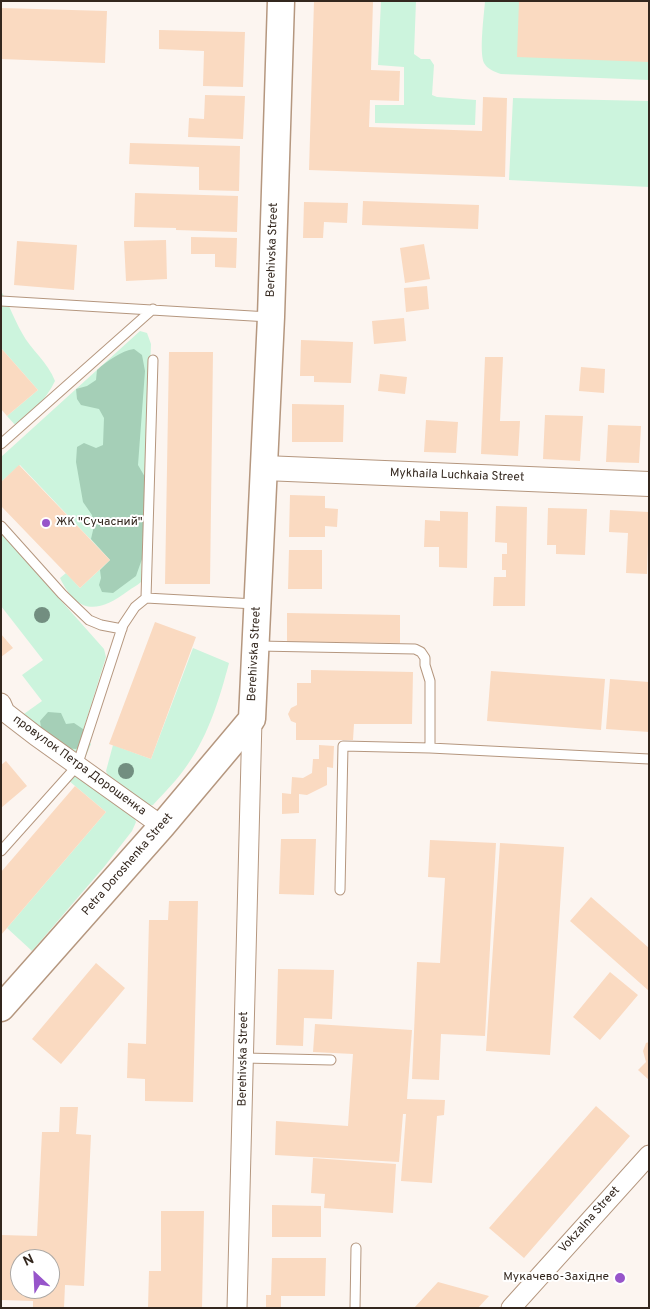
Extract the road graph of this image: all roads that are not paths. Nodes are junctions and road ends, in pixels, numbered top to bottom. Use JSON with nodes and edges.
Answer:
{"nodes":[{"id":1,"x":281,"y":1,"type":"edge"},
{"id":2,"x":1,"y":301,"type":"edge"},
{"id":3,"x":153,"y":309,"type":"junction"},
{"id":4,"x":271,"y":317,"type":"junction"},
{"id":5,"x":153,"y":360,"type":"dead end"},
{"id":6,"x":3,"y":438,"type":"edge"},
{"id":7,"x":264,"y":468,"type":"junction"},
{"id":8,"x":649,"y":484,"type":"edge"},
{"id":9,"x":1,"y":526,"type":"edge"},
{"id":10,"x":146,"y":598,"type":"junction"},
{"id":11,"x":258,"y":604,"type":"junction"},
{"id":12,"x":122,"y":629,"type":"junction"},
{"id":13,"x":256,"y":646,"type":"junction"},
{"id":14,"x":1,"y":703,"type":"edge"},
{"id":15,"x":252,"y":719,"type":"junction"},
{"id":16,"x":430,"y":748,"type":"junction"},
{"id":17,"x":649,"y":760,"type":"edge"},
{"id":18,"x":77,"y":766,"type":"junction"},
{"id":19,"x":162,"y":826,"type":"junction"},
{"id":20,"x":1,"y":851,"type":"edge"},
{"id":21,"x":340,"y":890,"type":"dead end"},
{"id":22,"x":2,"y":1007,"type":"edge"},
{"id":23,"x":244,"y":1058,"type":"junction"},
{"id":24,"x":331,"y":1060,"type":"dead end"},
{"id":25,"x":649,"y":1156,"type":"edge"},
{"id":26,"x":356,"y":1248,"type":"dead end"},
{"id":27,"x":237,"y":1308,"type":"edge"},
{"id":28,"x":355,"y":1308,"type":"edge"},
{"id":29,"x":511,"y":1308,"type":"edge"}],
"edges":[{"from":1,"to":4,"type":"main road","name":"Berehivska Street"},
{"from":2,"to":3,"type":"lane"},
{"from":3,"to":4,"type":"lane"},
{"from":3,"to":6,"type":"lane"},
{"from":4,"to":7,"type":"main road","name":"Berehivska Street"},
{"from":5,"to":10,"type":"lane"},
{"from":7,"to":8,"type":"street","name":"Mykhaila Luchkaia Street"},
{"from":7,"to":11,"type":"main road","name":"Berehivska Street"},
{"from":9,"to":12,"type":"lane"},
{"from":10,"to":11,"type":"lane"},
{"from":10,"to":12,"type":"lane"},
{"from":11,"to":13,"type":"main road","name":"Berehivska Street"},
{"from":12,"to":18,"type":"lane"},
{"from":13,"to":15,"type":"main road","name":"Berehivska Street"},
{"from":13,"to":16,"type":"lane"},
{"from":14,"to":18,"type":"street","name":"провулок Петра Дорошенка"},
{"from":15,"to":19,"type":"main road","name":"Petra Doroshenka Street"},
{"from":15,"to":23,"type":"street","name":"Berehivska Street"},
{"from":16,"to":17,"type":"lane"},
{"from":16,"to":21,"type":"lane"},
{"from":18,"to":19,"type":"street","name":"провулок Петра Дорошенка"},
{"from":18,"to":20,"type":"lane"},
{"from":19,"to":22,"type":"main road","name":"Petra Doroshenka Street"},
{"from":23,"to":24,"type":"lane"},
{"from":23,"to":27,"type":"street","name":"Berehivska Street"},
{"from":25,"to":29,"type":"street","name":"Vokzalna Street"},
{"from":26,"to":28,"type":"lane"}]}
